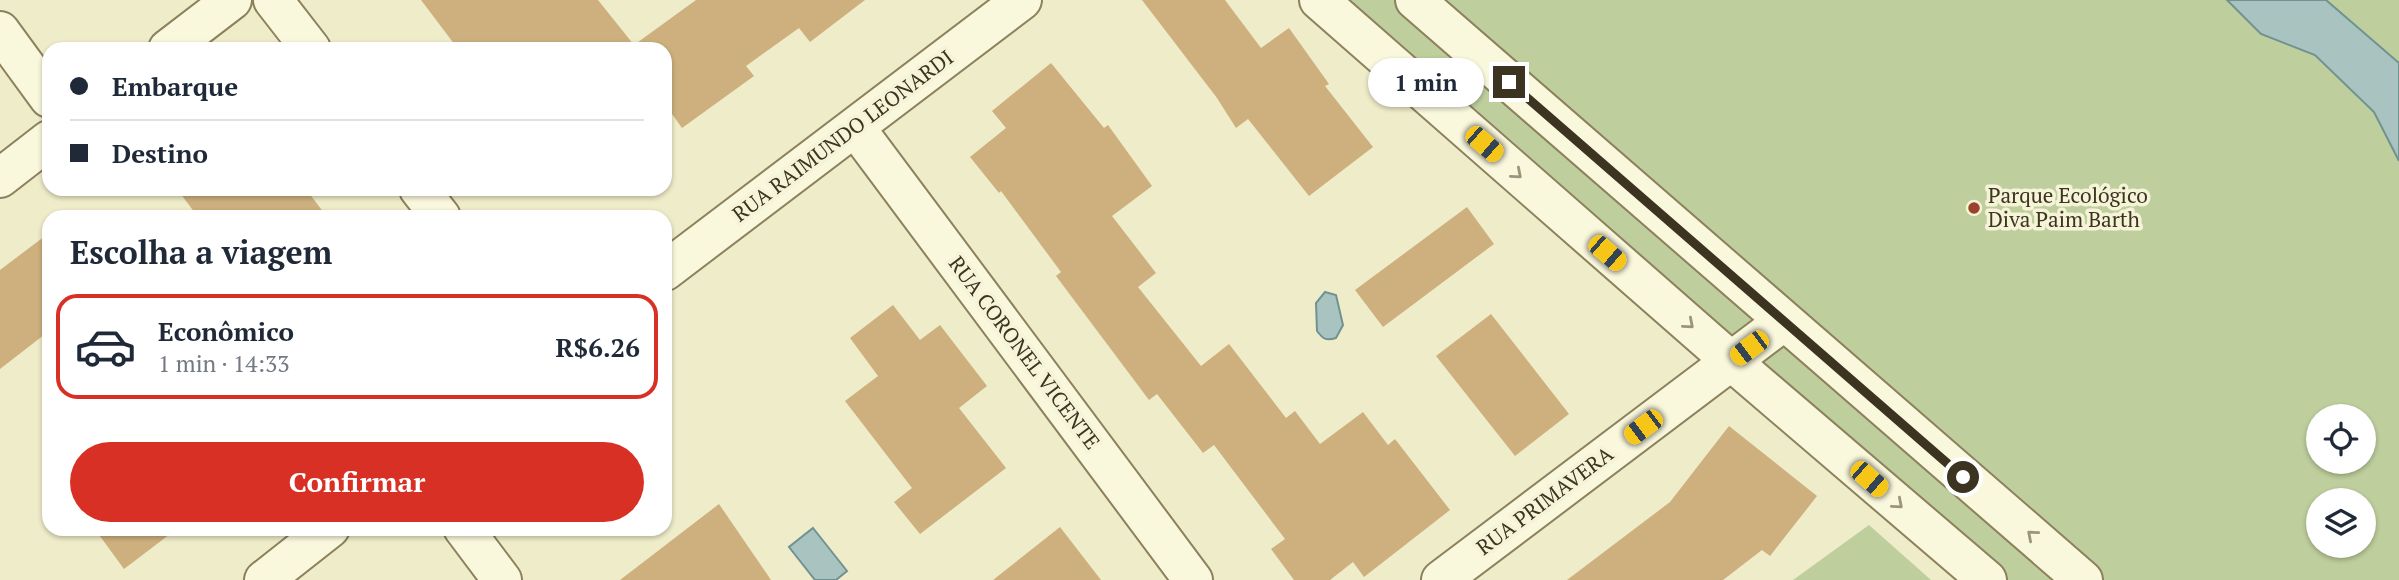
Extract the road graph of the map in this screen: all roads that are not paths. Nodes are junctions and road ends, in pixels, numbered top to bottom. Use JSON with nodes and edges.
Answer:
{"nodes":[{"id":1,"x":232,"y":0,"type":"edge"},
{"id":2,"x":273,"y":0,"type":"edge"},
{"id":3,"x":1022,"y":0,"type":"edge"},
{"id":4,"x":1319,"y":0,"type":"edge"},
{"id":5,"x":1415,"y":0,"type":"edge"},
{"id":6,"x":1442,"y":0,"type":"edge"},
{"id":7,"x":0,"y":31,"type":"edge"},
{"id":8,"x":177,"y":42,"type":"edge"},
{"id":9,"x":306,"y":42,"type":"edge"},
{"id":10,"x":1509,"y":82,"type":"junction"},
{"id":11,"x":42,"y":88,"type":"edge"},
{"id":12,"x":855,"y":127,"type":"junction"},
{"id":13,"x":42,"y":145,"type":"edge"},
{"id":14,"x":0,"y":178,"type":"edge"},
{"id":15,"x":424,"y":196,"type":"edge"},
{"id":16,"x":436,"y":210,"type":"edge"},
{"id":17,"x":672,"y":266,"type":"edge"},
{"id":18,"x":1783,"y":322,"type":"junction"},
{"id":19,"x":1731,"y":361,"type":"junction"},
{"id":20,"x":320,"y":536,"type":"edge"},
{"id":21,"x":469,"y":536,"type":"edge"},
{"id":22,"x":264,"y":580,"type":"edge"},
{"id":23,"x":502,"y":580,"type":"edge"},
{"id":24,"x":1193,"y":580,"type":"edge"},
{"id":25,"x":1441,"y":580,"type":"edge"},
{"id":26,"x":1986,"y":580,"type":"edge"},
{"id":27,"x":2083,"y":580,"type":"edge"}],
"edges":[{"from":1,"to":8,"type":"street"},
{"from":2,"to":9,"type":"street"},
{"from":3,"to":12,"type":"street","name":"RUA RAIMUNDO LEONARDI"},
{"from":4,"to":19,"type":"street","one_way":true},
{"from":5,"to":10,"type":"street"},
{"from":6,"to":10,"type":"street"},
{"from":7,"to":11,"type":"street"},
{"from":10,"to":18,"type":"street"},
{"from":12,"to":17,"type":"street","name":"RUA RAIMUNDO LEONARDI"},
{"from":12,"to":24,"type":"street","name":"RUA CORONEL VICENTE"},
{"from":13,"to":14,"type":"street"},
{"from":15,"to":16,"type":"street"},
{"from":18,"to":19,"type":"street","name":"RUA PRIMAVERA"},
{"from":27,"to":18,"type":"street","one_way":true},
{"from":19,"to":25,"type":"street","name":"RUA PRIMAVERA"},
{"from":19,"to":26,"type":"street","one_way":true},
{"from":20,"to":22,"type":"street"},
{"from":21,"to":23,"type":"street"}]}
